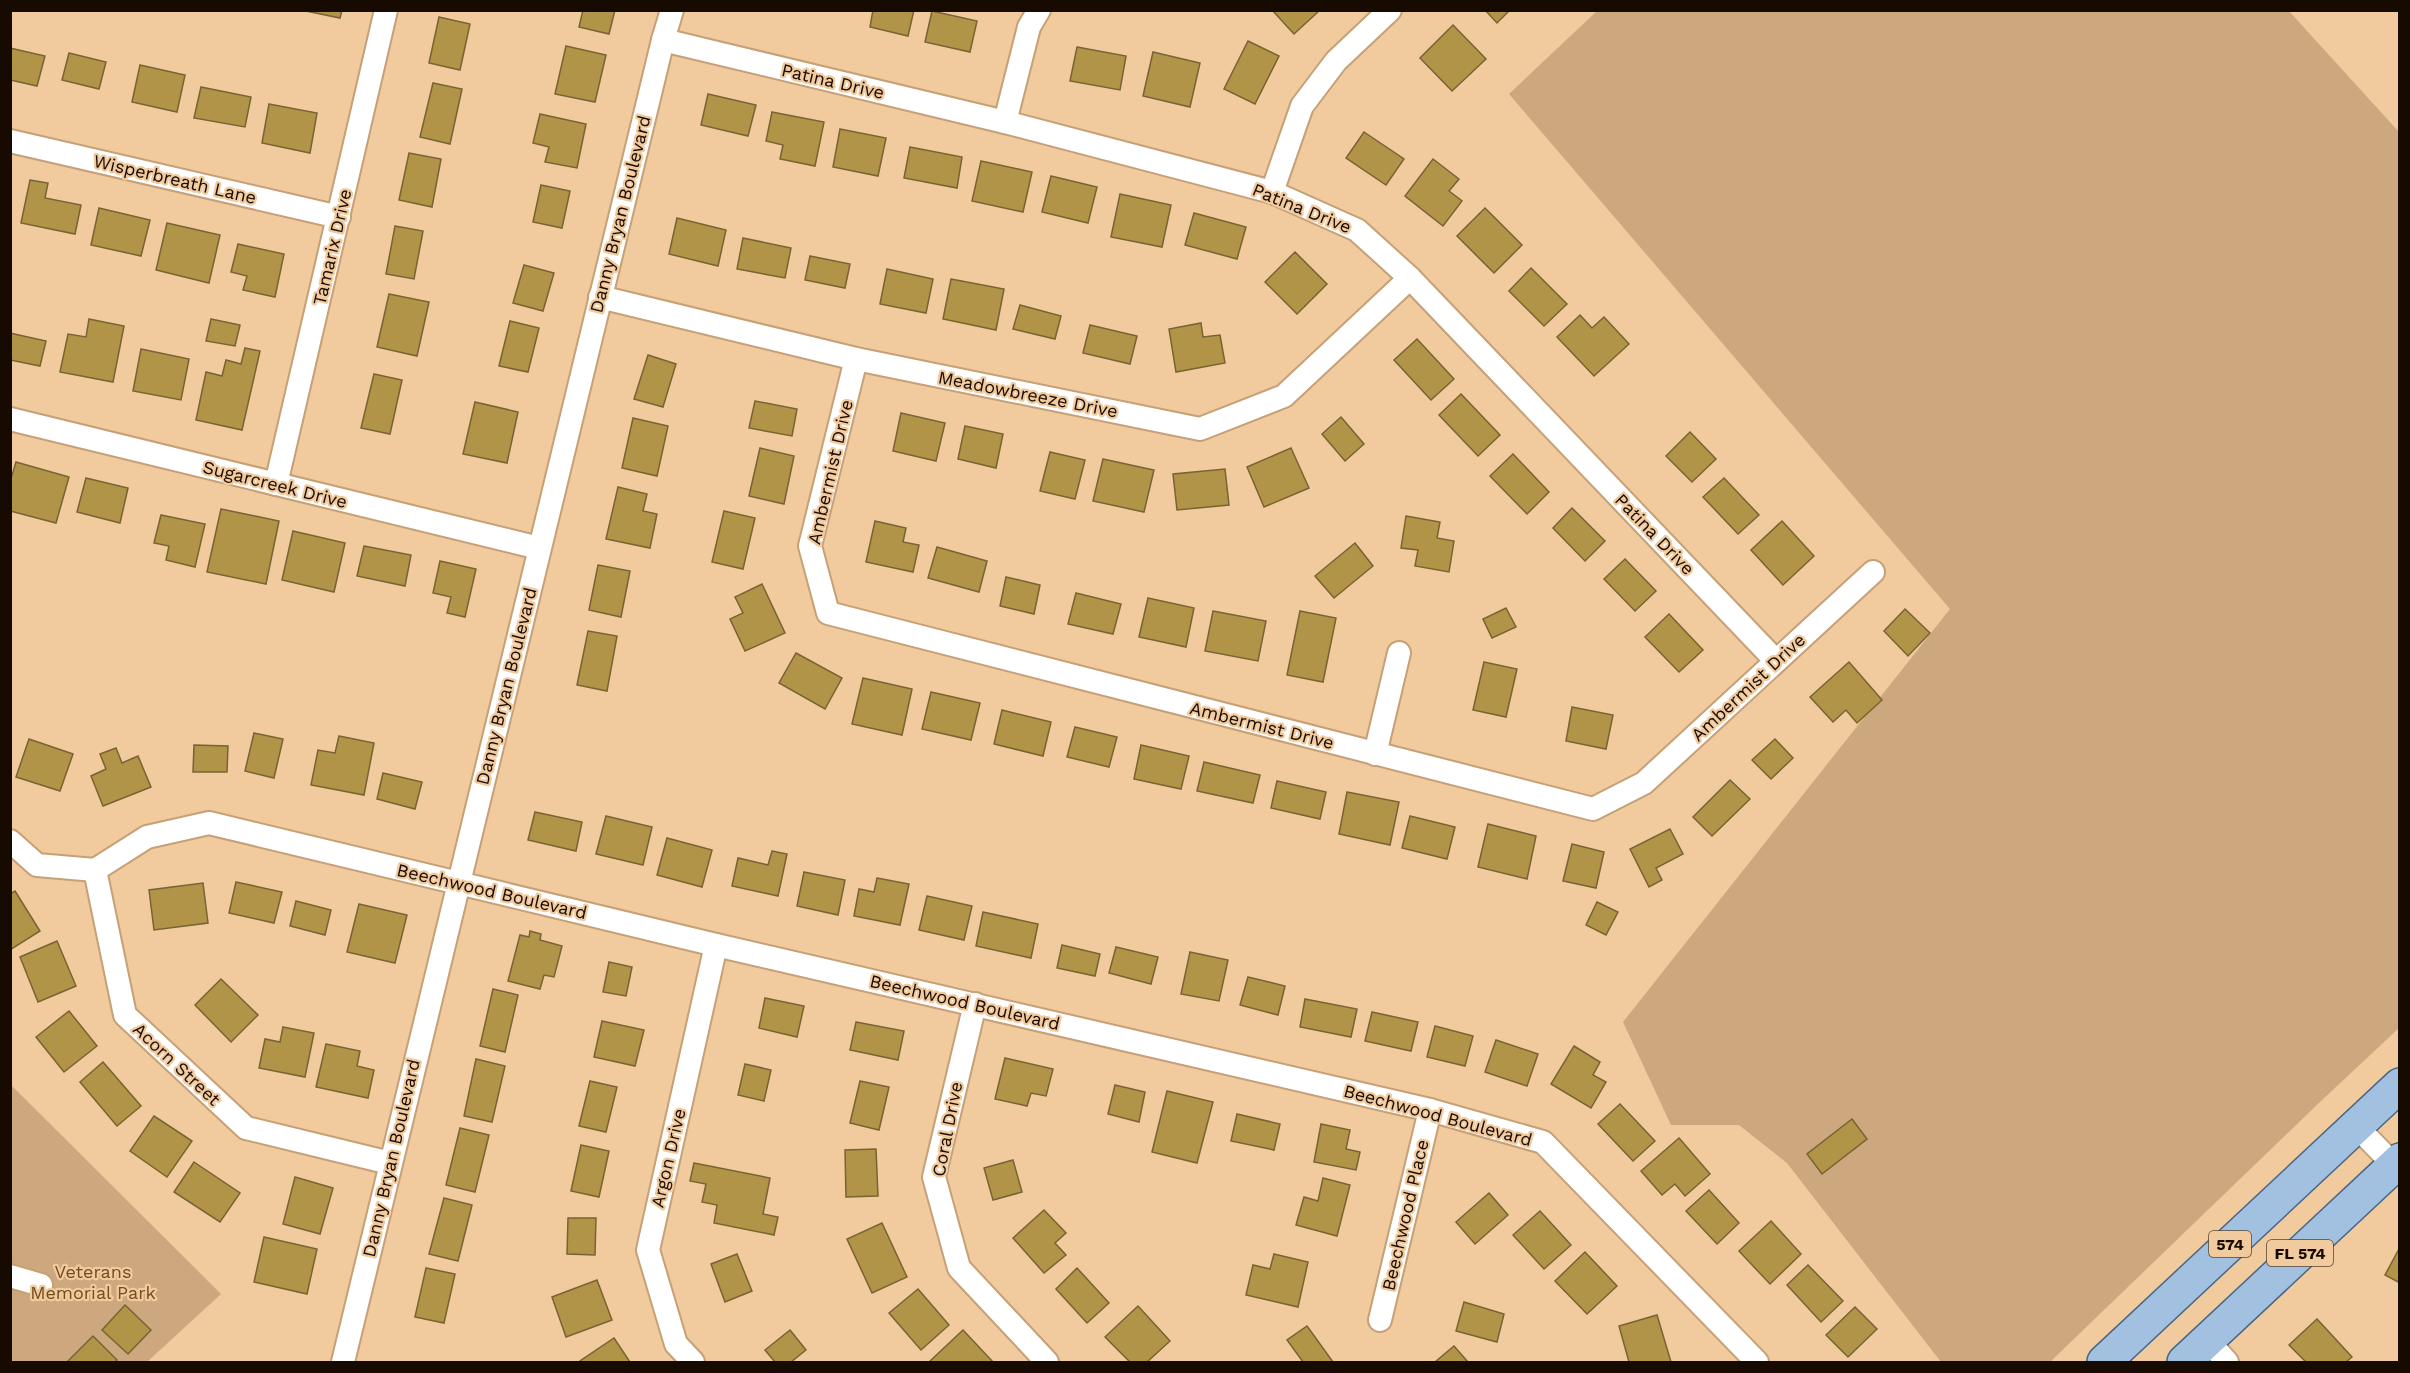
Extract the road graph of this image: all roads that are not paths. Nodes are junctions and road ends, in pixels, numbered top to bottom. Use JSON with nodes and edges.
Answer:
{"nodes":[{"id":1,"x":386,"y":10,"type":"edge"},
{"id":2,"x":672,"y":10,"type":"edge"},
{"id":3,"x":1039,"y":10,"type":"edge"},
{"id":4,"x":1390,"y":10,"type":"edge"},
{"id":5,"x":663,"y":40,"type":"junction"},
{"id":6,"x":1005,"y":122,"type":"junction"},
{"id":7,"x":10,"y":141,"type":"edge"},
{"id":8,"x":1272,"y":192,"type":"junction"},
{"id":9,"x":339,"y":217,"type":"junction"},
{"id":10,"x":1410,"y":278,"type":"junction"},
{"id":11,"x":600,"y":297,"type":"junction"},
{"id":12,"x":856,"y":359,"type":"junction"},
{"id":13,"x":10,"y":419,"type":"edge"},
{"id":14,"x":276,"y":484,"type":"junction"},
{"id":15,"x":539,"y":548,"type":"junction"},
{"id":16,"x":1873,"y":572,"type":"dead end"},
{"id":17,"x":1399,"y":653,"type":"dead end"},
{"id":18,"x":1776,"y":661,"type":"junction"},
{"id":19,"x":1375,"y":754,"type":"junction"},
{"id":20,"x":10,"y":840,"type":"edge"},
{"id":21,"x":95,"y":870,"type":"junction"},
{"id":22,"x":458,"y":883,"type":"junction"},
{"id":23,"x":716,"y":945,"type":"junction"},
{"id":24,"x":975,"y":1004,"type":"junction"},
{"id":25,"x":2400,"y":1085,"type":"edge"},
{"id":26,"x":1430,"y":1110,"type":"junction"},
{"id":27,"x":2356,"y":1126,"type":"junction"},
{"id":28,"x":390,"y":1163,"type":"junction"},
{"id":29,"x":2397,"y":1166,"type":"edge"},
{"id":30,"x":10,"y":1276,"type":"edge"},
{"id":31,"x":41,"y":1285,"type":"dead end"},
{"id":32,"x":1380,"y":1320,"type":"dead end"},
{"id":33,"x":2217,"y":1351,"type":"edge"},
{"id":34,"x":1746,"y":1359,"type":"edge"},
{"id":35,"x":343,"y":1362,"type":"edge"},
{"id":36,"x":693,"y":1362,"type":"edge"},
{"id":37,"x":1047,"y":1362,"type":"edge"},
{"id":38,"x":2104,"y":1362,"type":"edge"},
{"id":39,"x":2184,"y":1362,"type":"edge"}],
"edges":[{"from":1,"to":9,"type":"street","name":"Tamarix Drive"},
{"from":2,"to":5,"type":"street","name":"Danny Bryan Boulevard"},
{"from":3,"to":6,"type":"street"},
{"from":4,"to":8,"type":"street"},
{"from":5,"to":6,"type":"street","name":"Patina Drive"},
{"from":5,"to":11,"type":"street","name":"Danny Bryan Boulevard"},
{"from":6,"to":8,"type":"street","name":"Patina Drive"},
{"from":7,"to":9,"type":"street","name":"Wisperbreath Lane"},
{"from":8,"to":10,"type":"street","name":"Patina Drive"},
{"from":9,"to":14,"type":"street","name":"Tamarix Drive"},
{"from":10,"to":12,"type":"street","name":"Meadowbreeze Drive"},
{"from":10,"to":18,"type":"street","name":"Patina Drive"},
{"from":11,"to":12,"type":"street","name":"Meadowbreeze Drive"},
{"from":11,"to":15,"type":"street","name":"Danny Bryan Boulevard"},
{"from":12,"to":19,"type":"street","name":"Ambermist Drive"},
{"from":13,"to":14,"type":"street","name":"Sugarcreek Drive"},
{"from":14,"to":15,"type":"street","name":"Sugarcreek Drive"},
{"from":15,"to":22,"type":"street","name":"Danny Bryan Boulevard"},
{"from":16,"to":18,"type":"street","name":"Ambermist Drive"},
{"from":17,"to":19,"type":"street"},
{"from":18,"to":19,"type":"street","name":"Ambermist Drive"},
{"from":20,"to":21,"type":"street"},
{"from":21,"to":22,"type":"street","name":"Beechwood Boulevard"},
{"from":21,"to":28,"type":"street","name":"Acorn Street"},
{"from":22,"to":23,"type":"street","name":"Beechwood Boulevard"},
{"from":22,"to":28,"type":"street","name":"Danny Bryan Boulevard"},
{"from":23,"to":24,"type":"street","name":"Beechwood Boulevard"},
{"from":23,"to":36,"type":"street","name":"Argon Drive"},
{"from":24,"to":26,"type":"street","name":"Beechwood Boulevard"},
{"from":24,"to":37,"type":"street","name":"Coral Drive"},
{"from":25,"to":27,"type":"main road","number":"574"},
{"from":26,"to":32,"type":"street","name":"Beechwood Place"},
{"from":26,"to":34,"type":"street","name":"Beechwood Boulevard"},
{"from":27,"to":29,"type":"street"},
{"from":27,"to":38,"type":"main road","number":"574"},
{"from":28,"to":35,"type":"street","name":"Danny Bryan Boulevard"},
{"from":29,"to":33,"type":"main road","number":"FL 574"},
{"from":30,"to":31,"type":"street"},
{"from":33,"to":39,"type":"main road","number":"FL 574"}]}
